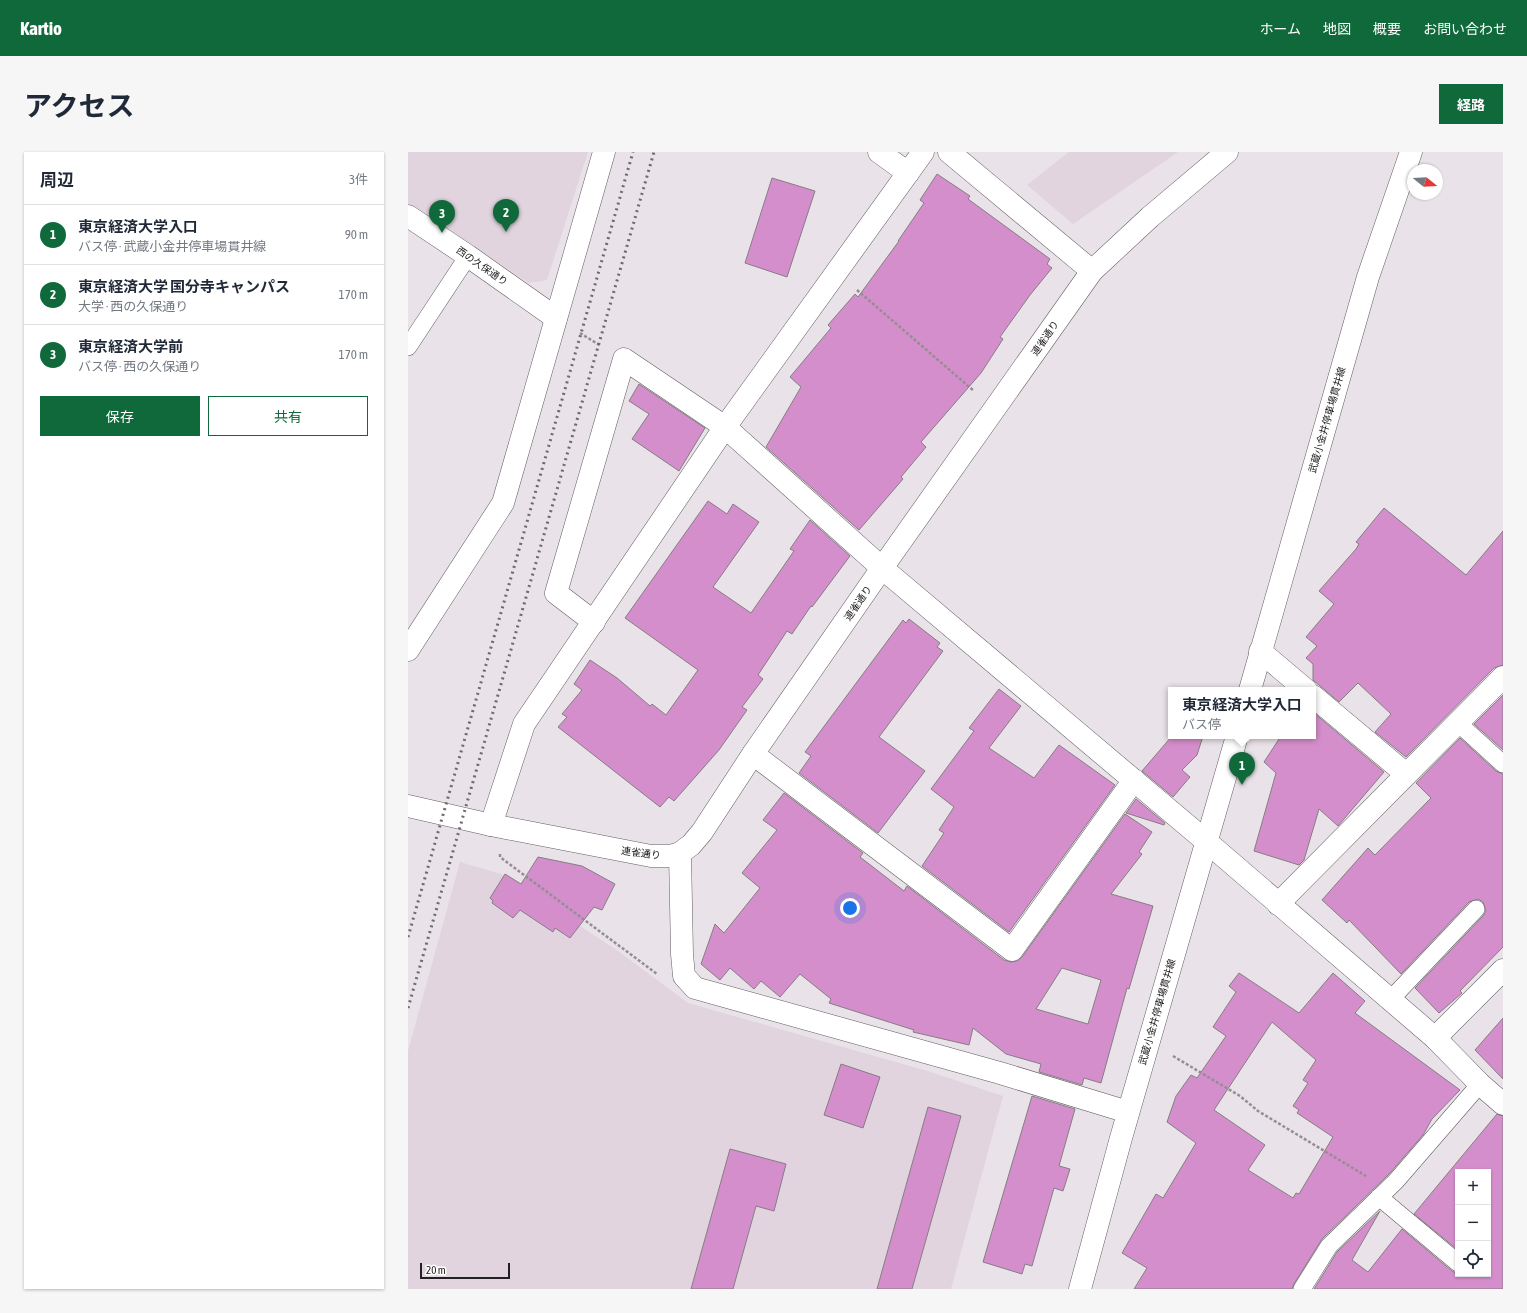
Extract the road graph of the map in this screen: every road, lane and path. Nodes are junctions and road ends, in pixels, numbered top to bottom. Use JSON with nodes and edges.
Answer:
{"nodes":[{"id":1,"x":604,"y":152,"type":"edge"},
{"id":2,"x":879,"y":152,"type":"edge"},
{"id":3,"x":923,"y":152,"type":"edge"},
{"id":4,"x":949,"y":152,"type":"edge"},
{"id":5,"x":1227,"y":152,"type":"edge"},
{"id":6,"x":1411,"y":152,"type":"edge"},
{"id":7,"x":908,"y":173,"type":"junction"},
{"id":8,"x":408,"y":216,"type":"edge"},
{"id":9,"x":468,"y":256,"type":"junction"},
{"id":10,"x":1092,"y":271,"type":"junction"},
{"id":11,"x":837,"y":272,"type":"junction"},
{"id":12,"x":556,"y":318,"type":"junction"},
{"id":13,"x":408,"y":347,"type":"edge"},
{"id":14,"x":624,"y":360,"type":"junction"},
{"id":15,"x":995,"y":410,"type":"junction"},
{"id":16,"x":725,"y":427,"type":"junction"},
{"id":17,"x":882,"y":568,"type":"junction"},
{"id":18,"x":594,"y":622,"type":"junction"},
{"id":19,"x":408,"y":650,"type":"edge"},
{"id":20,"x":1260,"y":651,"type":"junction"},
{"id":21,"x":1503,"y":677,"type":"edge"},
{"id":22,"x":1251,"y":687,"type":"edge"},
{"id":23,"x":1302,"y":687,"type":"edge"},
{"id":24,"x":1316,"y":699,"type":"edge"},
{"id":25,"x":1457,"y":722,"type":"junction"},
{"id":26,"x":1236,"y":739,"type":"edge"},
{"id":27,"x":753,"y":754,"type":"junction"},
{"id":28,"x":1503,"y":764,"type":"edge"},
{"id":29,"x":1406,"y":774,"type":"junction"},
{"id":30,"x":1134,"y":780,"type":"junction"},
{"id":31,"x":408,"y":806,"type":"edge"},
{"id":32,"x":491,"y":825,"type":"junction"},
{"id":33,"x":1207,"y":842,"type":"junction"},
{"id":34,"x":680,"y":853,"type":"junction"},
{"id":35,"x":1278,"y":904,"type":"junction"},
{"id":36,"x":1476,"y":909,"type":"dead end"},
{"id":37,"x":1503,"y":970,"type":"edge"},
{"id":38,"x":684,"y":976,"type":"junction"},
{"id":39,"x":1390,"y":1000,"type":"junction"},
{"id":40,"x":1435,"y":1038,"type":"junction"},
{"id":41,"x":1173,"y":1056,"type":"dead end"},
{"id":42,"x":1480,"y":1084,"type":"junction"},
{"id":43,"x":1503,"y":1104,"type":"edge"},
{"id":44,"x":1128,"y":1112,"type":"junction"},
{"id":45,"x":1383,"y":1193,"type":"junction"},
{"id":46,"x":1455,"y":1260,"type":"edge"},
{"id":47,"x":1082,"y":1288,"type":"edge"},
{"id":48,"x":1302,"y":1289,"type":"edge"}],
"edges":[{"from":1,"to":12,"type":"street"},
{"from":2,"to":7,"type":"street"},
{"from":3,"to":7,"type":"street"},
{"from":4,"to":10,"type":"street"},
{"from":5,"to":10,"type":"street","name":"連雀通り"},
{"from":6,"to":20,"type":"street","name":"武蔵小金井停車場貫井線"},
{"from":7,"to":11,"type":"street"},
{"from":8,"to":9,"type":"street","name":"西の久保通り"},
{"from":9,"to":12,"type":"street","name":"西の久保通り"},
{"from":9,"to":13,"type":"lane"},
{"from":10,"to":15,"type":"street","name":"連雀通り"},
{"from":11,"to":15,"type":"path"},
{"from":11,"to":16,"type":"street"},
{"from":12,"to":14,"type":"path"},
{"from":12,"to":19,"type":"street"},
{"from":14,"to":16,"type":"street"},
{"from":14,"to":18,"type":"street"},
{"from":15,"to":17,"type":"street","name":"連雀通り"},
{"from":16,"to":17,"type":"street"},
{"from":16,"to":18,"type":"street"},
{"from":17,"to":27,"type":"street","name":"連雀通り"},
{"from":17,"to":30,"type":"street"},
{"from":18,"to":32,"type":"street"},
{"from":20,"to":22,"type":"street","name":"武蔵小金井停車場貫井線"},
{"from":20,"to":23,"type":"street"},
{"from":21,"to":25,"type":"street"},
{"from":24,"to":29,"type":"street"},
{"from":25,"to":28,"type":"lane"},
{"from":25,"to":29,"type":"street"},
{"from":26,"to":33,"type":"street","name":"武蔵小金井停車場貫井線"},
{"from":27,"to":30,"type":"street"},
{"from":27,"to":34,"type":"street","name":"連雀通り"},
{"from":29,"to":35,"type":"street"},
{"from":30,"to":33,"type":"street"},
{"from":31,"to":32,"type":"street","name":"連雀通り"},
{"from":32,"to":34,"type":"street","name":"連雀通り"},
{"from":32,"to":38,"type":"path"},
{"from":33,"to":35,"type":"street"},
{"from":33,"to":44,"type":"street","name":"武蔵小金井停車場貫井線"},
{"from":34,"to":38,"type":"street"},
{"from":35,"to":39,"type":"street"},
{"from":36,"to":39,"type":"lane"},
{"from":37,"to":40,"type":"street"},
{"from":38,"to":44,"type":"street"},
{"from":39,"to":40,"type":"street"},
{"from":40,"to":42,"type":"street"},
{"from":41,"to":45,"type":"path"},
{"from":42,"to":43,"type":"street"},
{"from":42,"to":45,"type":"lane"},
{"from":44,"to":47,"type":"street","name":"武蔵小金井停車場貫井線"},
{"from":45,"to":46,"type":"lane"},
{"from":45,"to":48,"type":"lane"}]}
